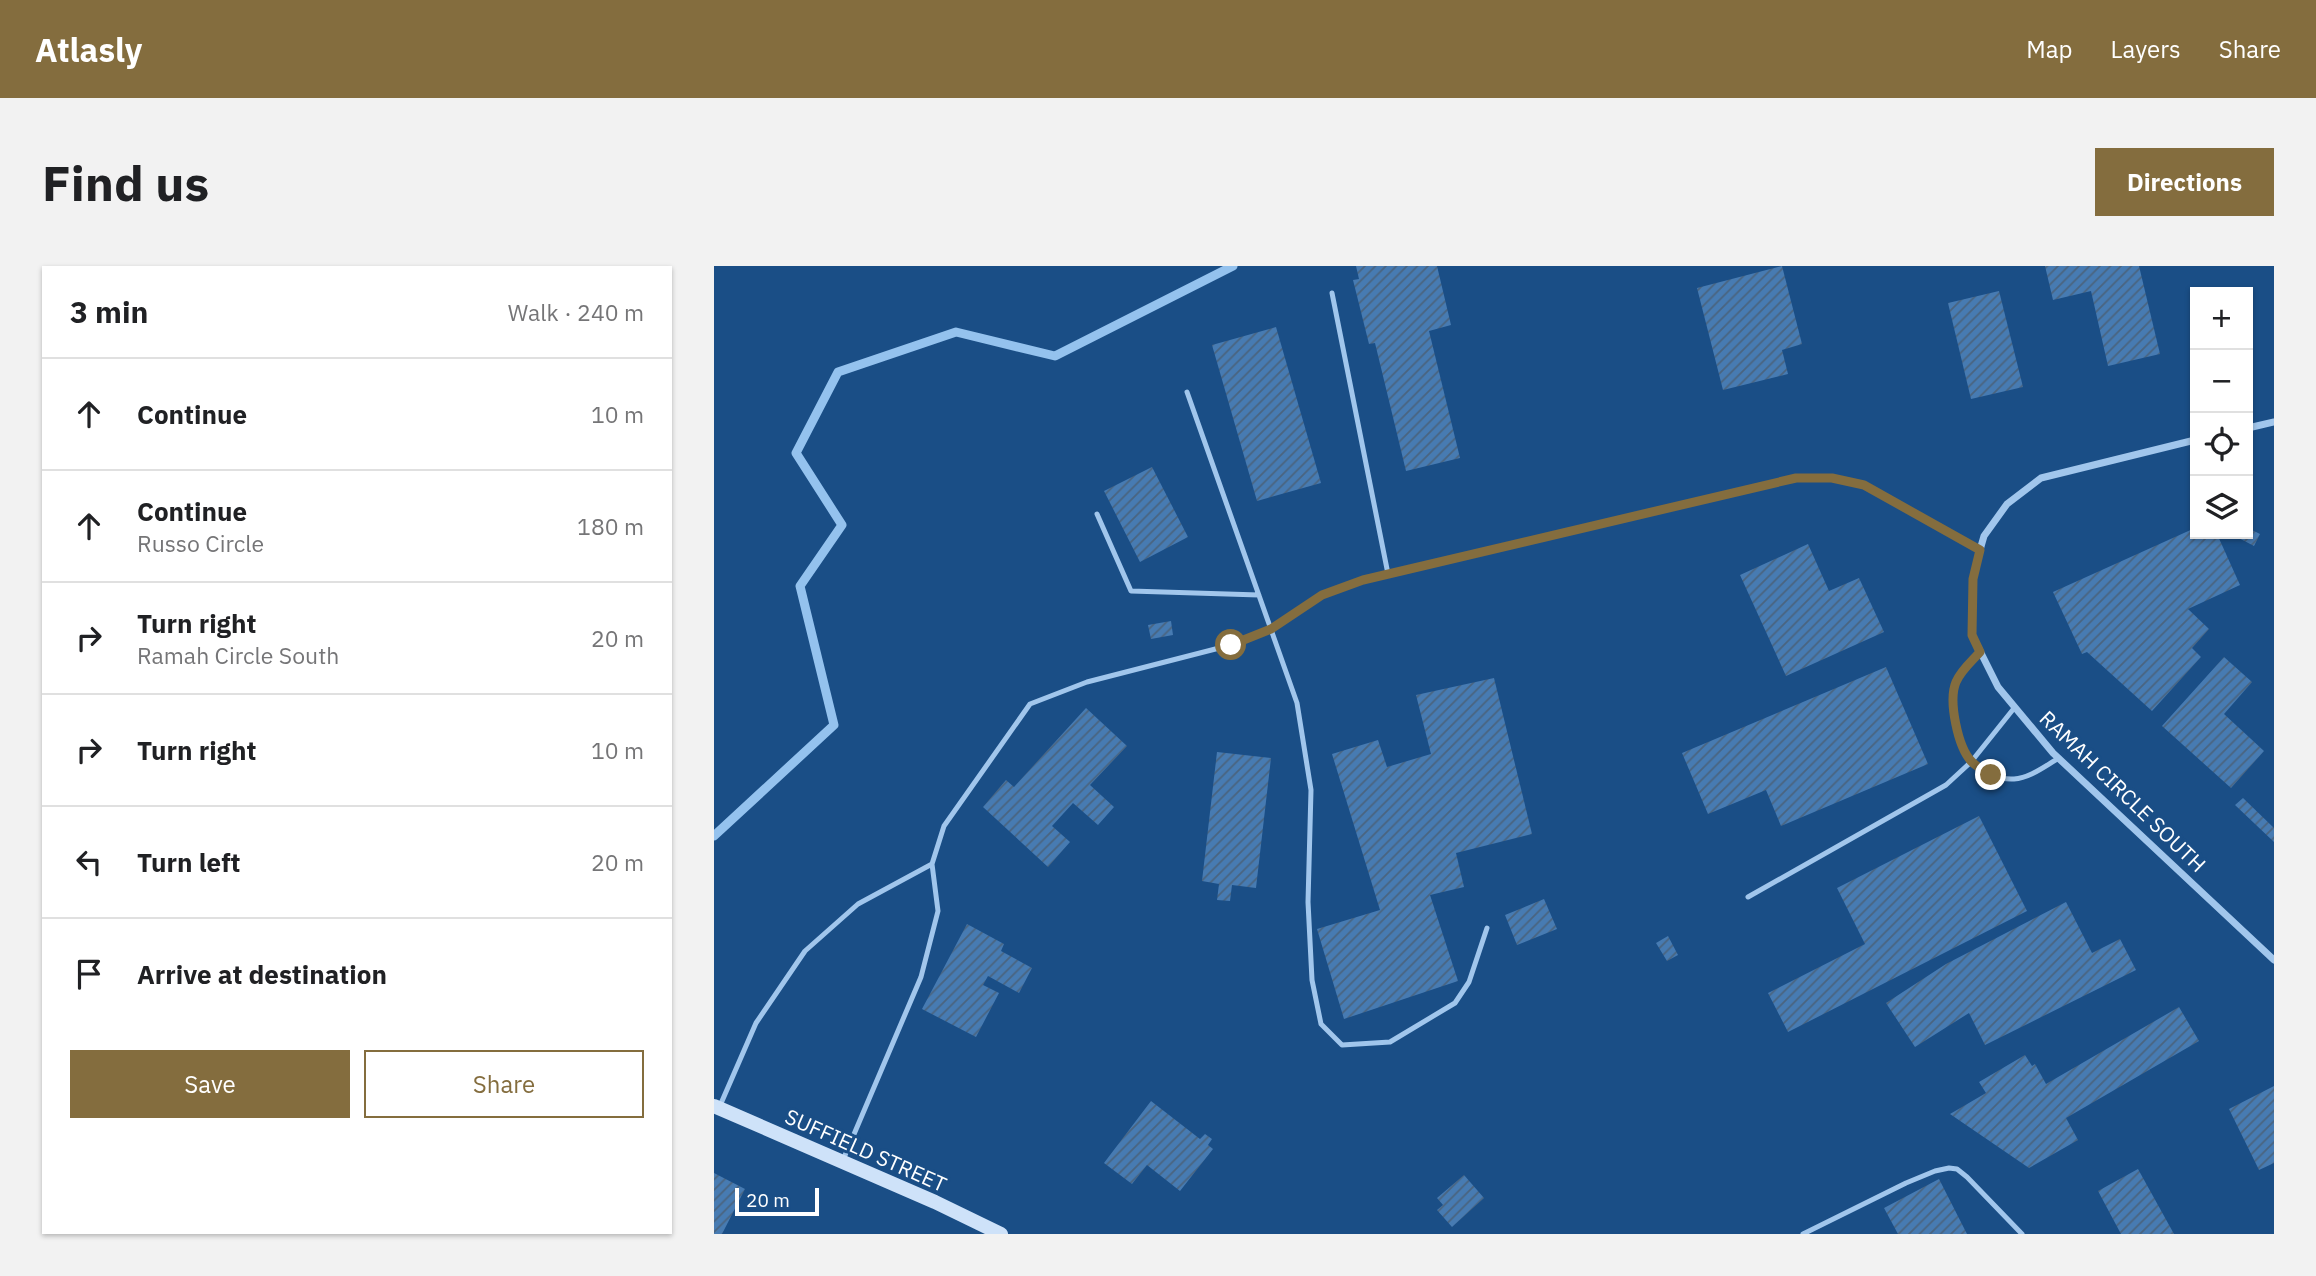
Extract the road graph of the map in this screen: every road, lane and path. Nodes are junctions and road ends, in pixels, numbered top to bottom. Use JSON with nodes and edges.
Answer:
{"nodes":[{"id":1,"x":1332,"y":293,"type":"dead end"},
{"id":2,"x":1186,"y":392,"type":"dead end"},
{"id":3,"x":2274,"y":422,"type":"edge"},
{"id":4,"x":2253,"y":427,"type":"edge"},
{"id":5,"x":2190,"y":441,"type":"edge"},
{"id":6,"x":1097,"y":514,"type":"dead end"},
{"id":7,"x":1980,"y":550,"type":"junction"},
{"id":8,"x":1388,"y":574,"type":"junction"},
{"id":9,"x":1259,"y":595,"type":"junction"},
{"id":10,"x":1271,"y":629,"type":"junction"},
{"id":11,"x":1980,"y":652,"type":"junction"},
{"id":12,"x":2015,"y":707,"type":"junction"},
{"id":13,"x":2059,"y":758,"type":"junction"},
{"id":14,"x":1971,"y":761,"type":"junction"},
{"id":15,"x":932,"y":864,"type":"junction"},
{"id":16,"x":1748,"y":897,"type":"dead end"},
{"id":17,"x":1487,"y":928,"type":"dead end"},
{"id":18,"x":2274,"y":959,"type":"edge"},
{"id":19,"x":716,"y":1107,"type":"edge"},
{"id":20,"x":842,"y":1163,"type":"junction"},
{"id":21,"x":1001,"y":1234,"type":"edge"},
{"id":22,"x":1802,"y":1234,"type":"edge"},
{"id":23,"x":2022,"y":1234,"type":"edge"}],
"edges":[{"from":1,"to":8,"type":"lane"},
{"from":2,"to":9,"type":"lane"},
{"from":3,"to":4,"type":"street"},
{"from":5,"to":7,"type":"street","name":"RAMAH CIRCLE SOUTH"},
{"from":6,"to":9,"type":"lane"},
{"from":7,"to":8,"type":"street"},
{"from":7,"to":11,"type":"street","name":"RAMAH CIRCLE SOUTH"},
{"from":8,"to":10,"type":"street"},
{"from":9,"to":10,"type":"lane"},
{"from":10,"to":15,"type":"lane"},
{"from":10,"to":17,"type":"lane"},
{"from":11,"to":12,"type":"street","name":"RAMAH CIRCLE SOUTH"},
{"from":11,"to":14,"type":"lane"},
{"from":12,"to":13,"type":"street","name":"RAMAH CIRCLE SOUTH"},
{"from":12,"to":14,"type":"lane"},
{"from":13,"to":14,"type":"lane"},
{"from":13,"to":18,"type":"street","name":"RAMAH CIRCLE SOUTH"},
{"from":14,"to":16,"type":"lane"},
{"from":15,"to":19,"type":"lane"},
{"from":15,"to":20,"type":"lane"},
{"from":19,"to":20,"type":"main road","name":"SUFFIELD STREET"},
{"from":20,"to":21,"type":"main road","name":"SUFFIELD STREET"},
{"from":22,"to":23,"type":"lane"}]}
